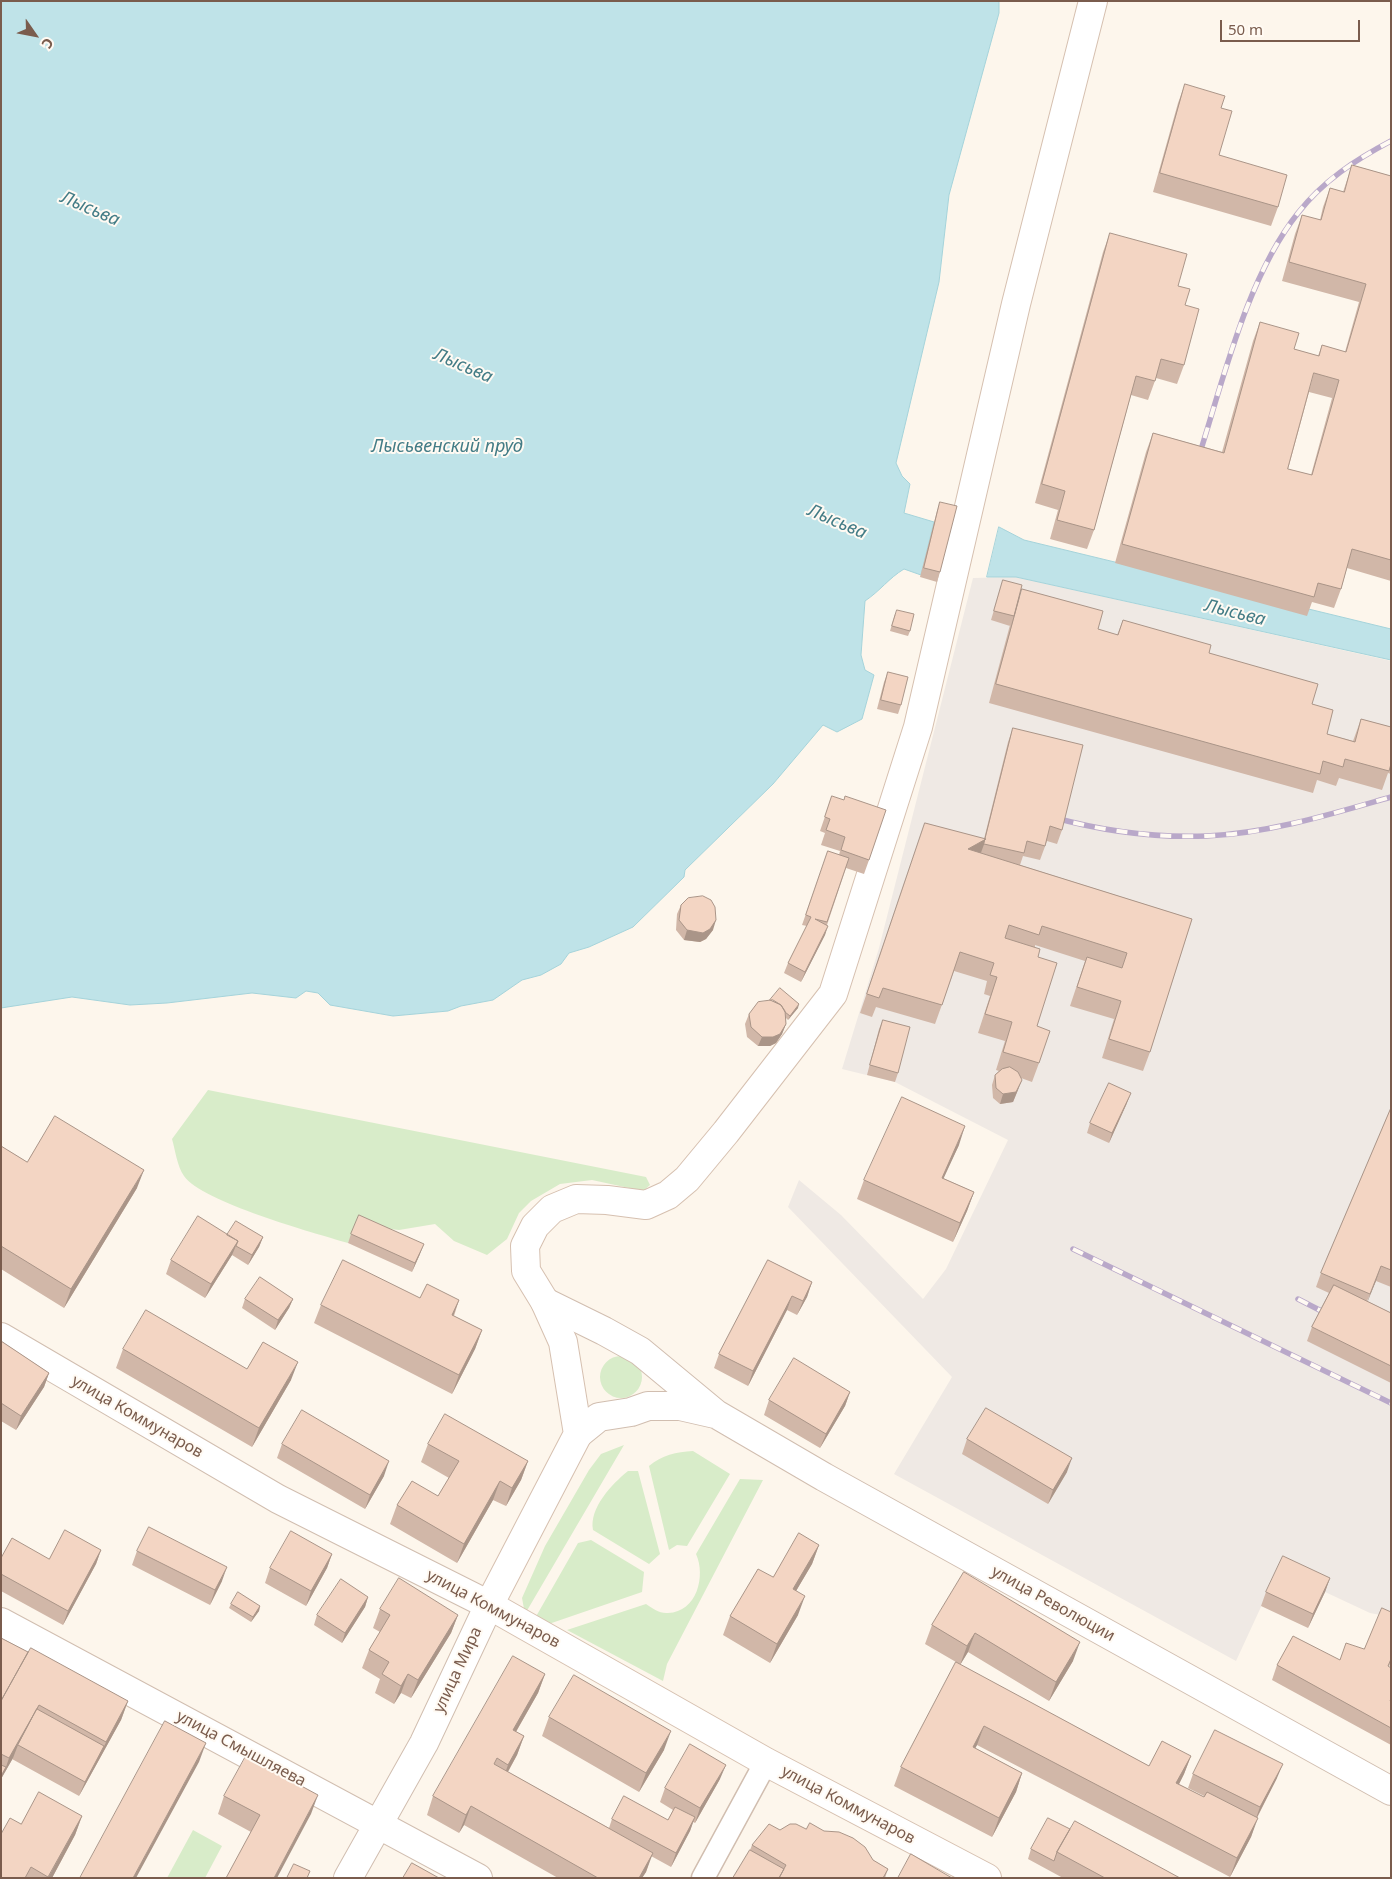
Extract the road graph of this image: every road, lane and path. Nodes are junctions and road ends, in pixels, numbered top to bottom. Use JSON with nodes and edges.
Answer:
{"nodes":[{"id":1,"x":1093,"y":1,"type":"edge"},
{"id":2,"x":545,"y":1302,"type":"junction"},
{"id":3,"x":1,"y":1337,"type":"edge"},
{"id":4,"x":716,"y":1414,"type":"junction"},
{"id":5,"x":578,"y":1434,"type":"junction"},
{"id":6,"x":489,"y":1605,"type":"junction"},
{"id":7,"x":1,"y":1622,"type":"edge"},
{"id":8,"x":766,"y":1762,"type":"junction"},
{"id":9,"x":1391,"y":1791,"type":"edge"},
{"id":10,"x":378,"y":1822,"type":"junction"},
{"id":11,"x":348,"y":1878,"type":"edge"},
{"id":12,"x":478,"y":1878,"type":"edge"},
{"id":13,"x":703,"y":1878,"type":"edge"},
{"id":14,"x":987,"y":1878,"type":"edge"}],
"edges":[{"from":1,"to":2,"type":"street"},
{"from":2,"to":4,"type":"street"},
{"from":2,"to":5,"type":"street"},
{"from":3,"to":6,"type":"street","name":"улица Коммунаров"},
{"from":4,"to":5,"type":"street"},
{"from":4,"to":9,"type":"street","name":"улица Революции"},
{"from":5,"to":6,"type":"street","name":"улица Мира"},
{"from":6,"to":8,"type":"street","name":"улица Коммунаров"},
{"from":6,"to":10,"type":"street","name":"улица Мира"},
{"from":7,"to":10,"type":"street","name":"улица Смышляева"},
{"from":8,"to":13,"type":"street"},
{"from":8,"to":14,"type":"street","name":"улица Коммунаров"},
{"from":10,"to":11,"type":"street","name":"улица Мира"},
{"from":10,"to":12,"type":"street","name":"улица Смышляева"}]}
